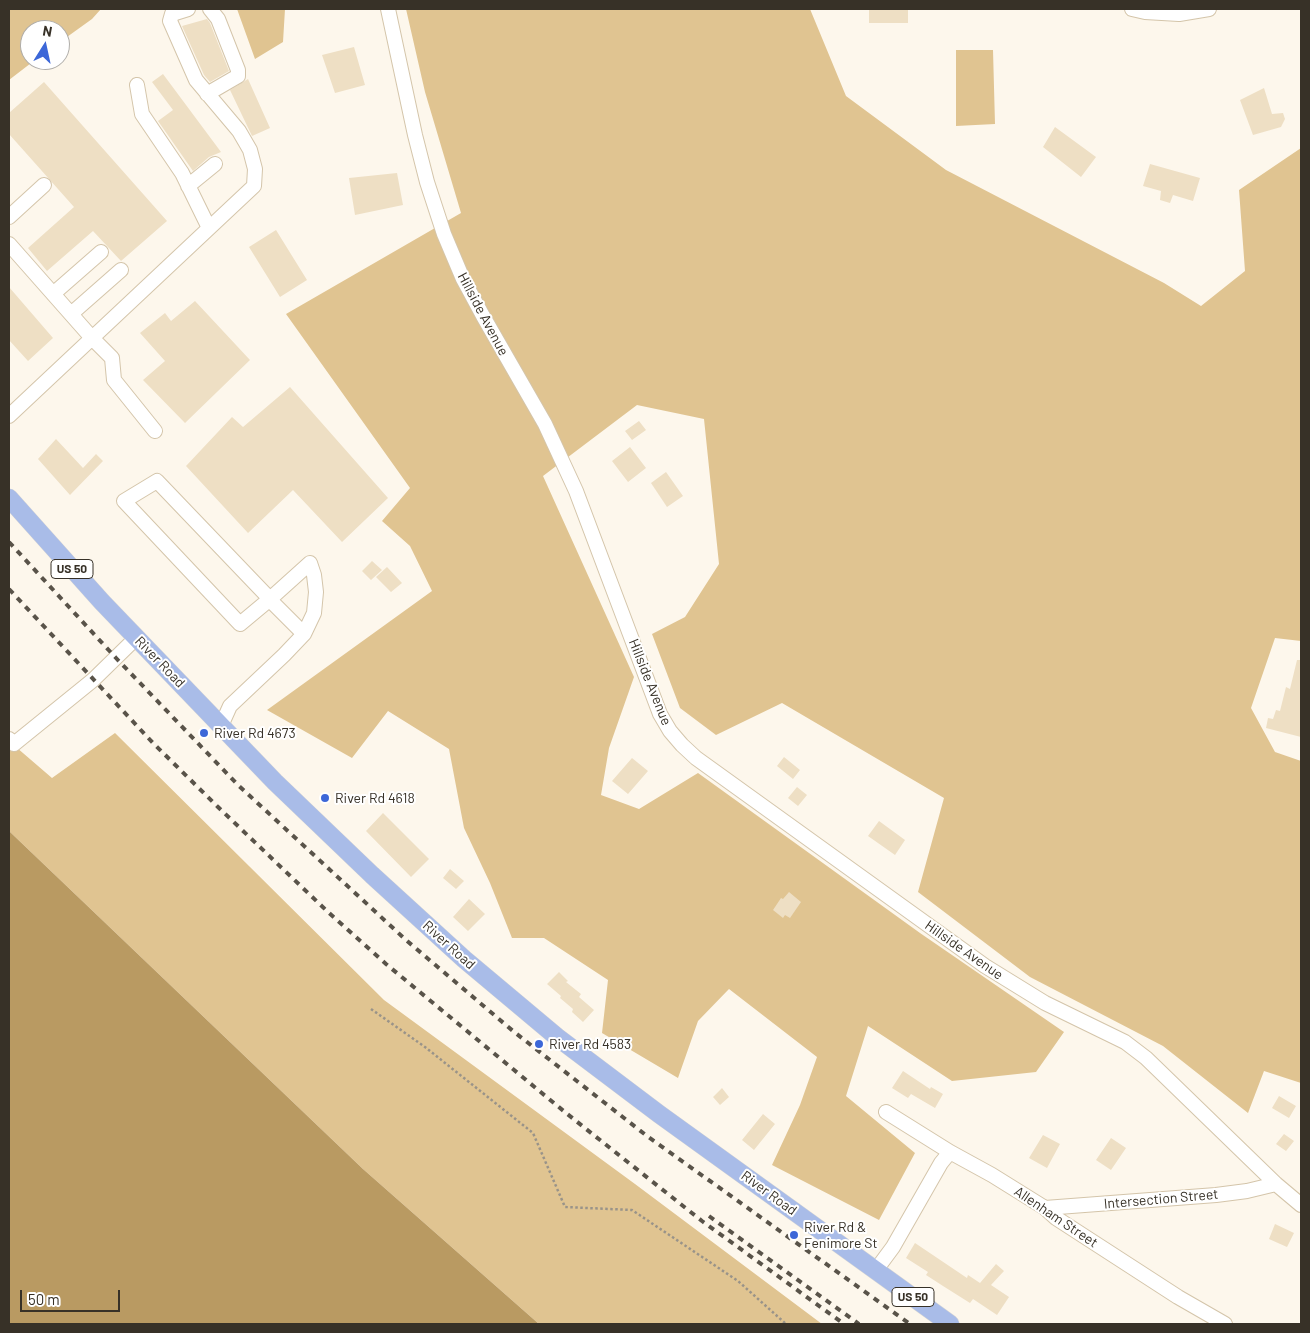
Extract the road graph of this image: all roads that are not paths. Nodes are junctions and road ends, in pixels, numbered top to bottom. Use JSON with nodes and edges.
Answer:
{"nodes":[{"id":1,"x":188,"y":9,"type":"edge"},
{"id":2,"x":210,"y":9,"type":"edge"},
{"id":3,"x":388,"y":9,"type":"edge"},
{"id":4,"x":1132,"y":9,"type":"edge"},
{"id":5,"x":1209,"y":9,"type":"edge"},
{"id":6,"x":137,"y":85,"type":"dead end"},
{"id":7,"x":207,"y":94,"type":"junction"},
{"id":8,"x":215,"y":164,"type":"dead end"},
{"id":9,"x":44,"y":185,"type":"dead end"},
{"id":10,"x":188,"y":186,"type":"junction"},
{"id":11,"x":9,"y":217,"type":"edge"},
{"id":12,"x":209,"y":228,"type":"junction"},
{"id":13,"x":9,"y":244,"type":"edge"},
{"id":14,"x":101,"y":252,"type":"dead end"},
{"id":15,"x":121,"y":270,"type":"dead end"},
{"id":16,"x":53,"y":294,"type":"junction"},
{"id":17,"x":71,"y":314,"type":"junction"},
{"id":18,"x":92,"y":338,"type":"junction"},
{"id":19,"x":9,"y":416,"type":"edge"},
{"id":20,"x":155,"y":431,"type":"dead end"},
{"id":21,"x":9,"y":498,"type":"edge"},
{"id":22,"x":270,"y":599,"type":"junction"},
{"id":23,"x":304,"y":634,"type":"junction"},
{"id":24,"x":136,"y":638,"type":"junction"},
{"id":25,"x":221,"y":726,"type":"junction"},
{"id":26,"x":9,"y":739,"type":"edge"},
{"id":27,"x":886,"y":1112,"type":"dead end"},
{"id":28,"x":950,"y":1152,"type":"junction"},
{"id":29,"x":1276,"y":1184,"type":"junction"},
{"id":30,"x":1301,"y":1205,"type":"edge"},
{"id":31,"x":1045,"y":1208,"type":"junction"},
{"id":32,"x":876,"y":1270,"type":"junction"},
{"id":33,"x":950,"y":1324,"type":"edge"},
{"id":34,"x":1225,"y":1324,"type":"edge"}],
"edges":[{"from":1,"to":7,"type":"street"},
{"from":2,"to":7,"type":"street"},
{"from":3,"to":29,"type":"street","name":"Hillside Avenue"},
{"from":4,"to":5,"type":"street"},
{"from":6,"to":10,"type":"street"},
{"from":7,"to":12,"type":"street"},
{"from":8,"to":10,"type":"street"},
{"from":9,"to":11,"type":"street"},
{"from":10,"to":12,"type":"street"},
{"from":12,"to":18,"type":"street"},
{"from":13,"to":16,"type":"street"},
{"from":14,"to":16,"type":"street"},
{"from":15,"to":17,"type":"street"},
{"from":16,"to":17,"type":"street"},
{"from":17,"to":18,"type":"street"},
{"from":18,"to":19,"type":"street"},
{"from":18,"to":20,"type":"street"},
{"from":21,"to":24,"type":"main road","name":"River Road","number":"US 50"},
{"from":22,"to":22,"type":"street"},
{"from":22,"to":23,"type":"street"},
{"from":22,"to":23,"type":"street"},
{"from":23,"to":25,"type":"street"},
{"from":24,"to":25,"type":"main road","name":"River Road","number":"US 50"},
{"from":24,"to":26,"type":"street"},
{"from":25,"to":32,"type":"main road","name":"River Road","number":"US 50"},
{"from":27,"to":28,"type":"street","name":"Allenham Street"},
{"from":28,"to":31,"type":"street","name":"Allenham Street"},
{"from":28,"to":32,"type":"street"},
{"from":29,"to":30,"type":"street","name":"Hillside Avenue"},
{"from":29,"to":31,"type":"street","name":"Intersection Street"},
{"from":31,"to":34,"type":"street","name":"Allenham Street"},
{"from":32,"to":33,"type":"main road","name":"River Road","number":"US 50"}]}
